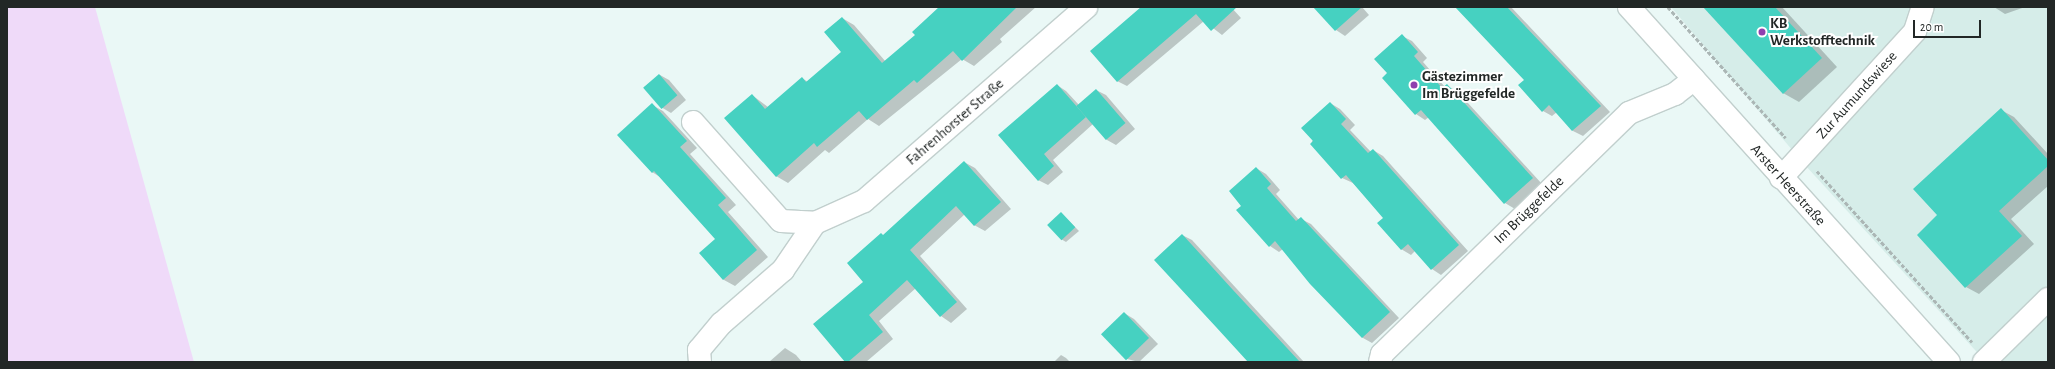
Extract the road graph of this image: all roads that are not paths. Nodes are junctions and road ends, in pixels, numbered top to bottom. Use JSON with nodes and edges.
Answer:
{"nodes":[{"id":1,"x":1086,"y":7,"type":"edge"},
{"id":2,"x":1629,"y":7,"type":"edge"},
{"id":3,"x":1923,"y":7,"type":"edge"},
{"id":4,"x":1694,"y":79,"type":"junction"},
{"id":5,"x":693,"y":122,"type":"dead end"},
{"id":6,"x":1781,"y":178,"type":"junction"},
{"id":7,"x":815,"y":223,"type":"junction"},
{"id":8,"x":2048,"y":298,"type":"edge"},
{"id":9,"x":1986,"y":361,"type":"edge"},
{"id":10,"x":700,"y":362,"type":"edge"},
{"id":11,"x":1380,"y":362,"type":"edge"},
{"id":12,"x":1949,"y":362,"type":"edge"}],
"edges":[{"from":1,"to":7,"type":"street","name":"Fahrenhorster Straße"},
{"from":2,"to":4,"type":"street","name":"Arster Heerstraße"},
{"from":3,"to":6,"type":"street","name":"Zur Aumundswiese"},
{"from":4,"to":6,"type":"street","name":"Arster Heerstraße"},
{"from":4,"to":11,"type":"street","name":"Im Brüggefelde"},
{"from":5,"to":7,"type":"street"},
{"from":6,"to":12,"type":"street","name":"Arster Heerstraße"},
{"from":7,"to":10,"type":"street"},
{"from":8,"to":9,"type":"street"}]}
